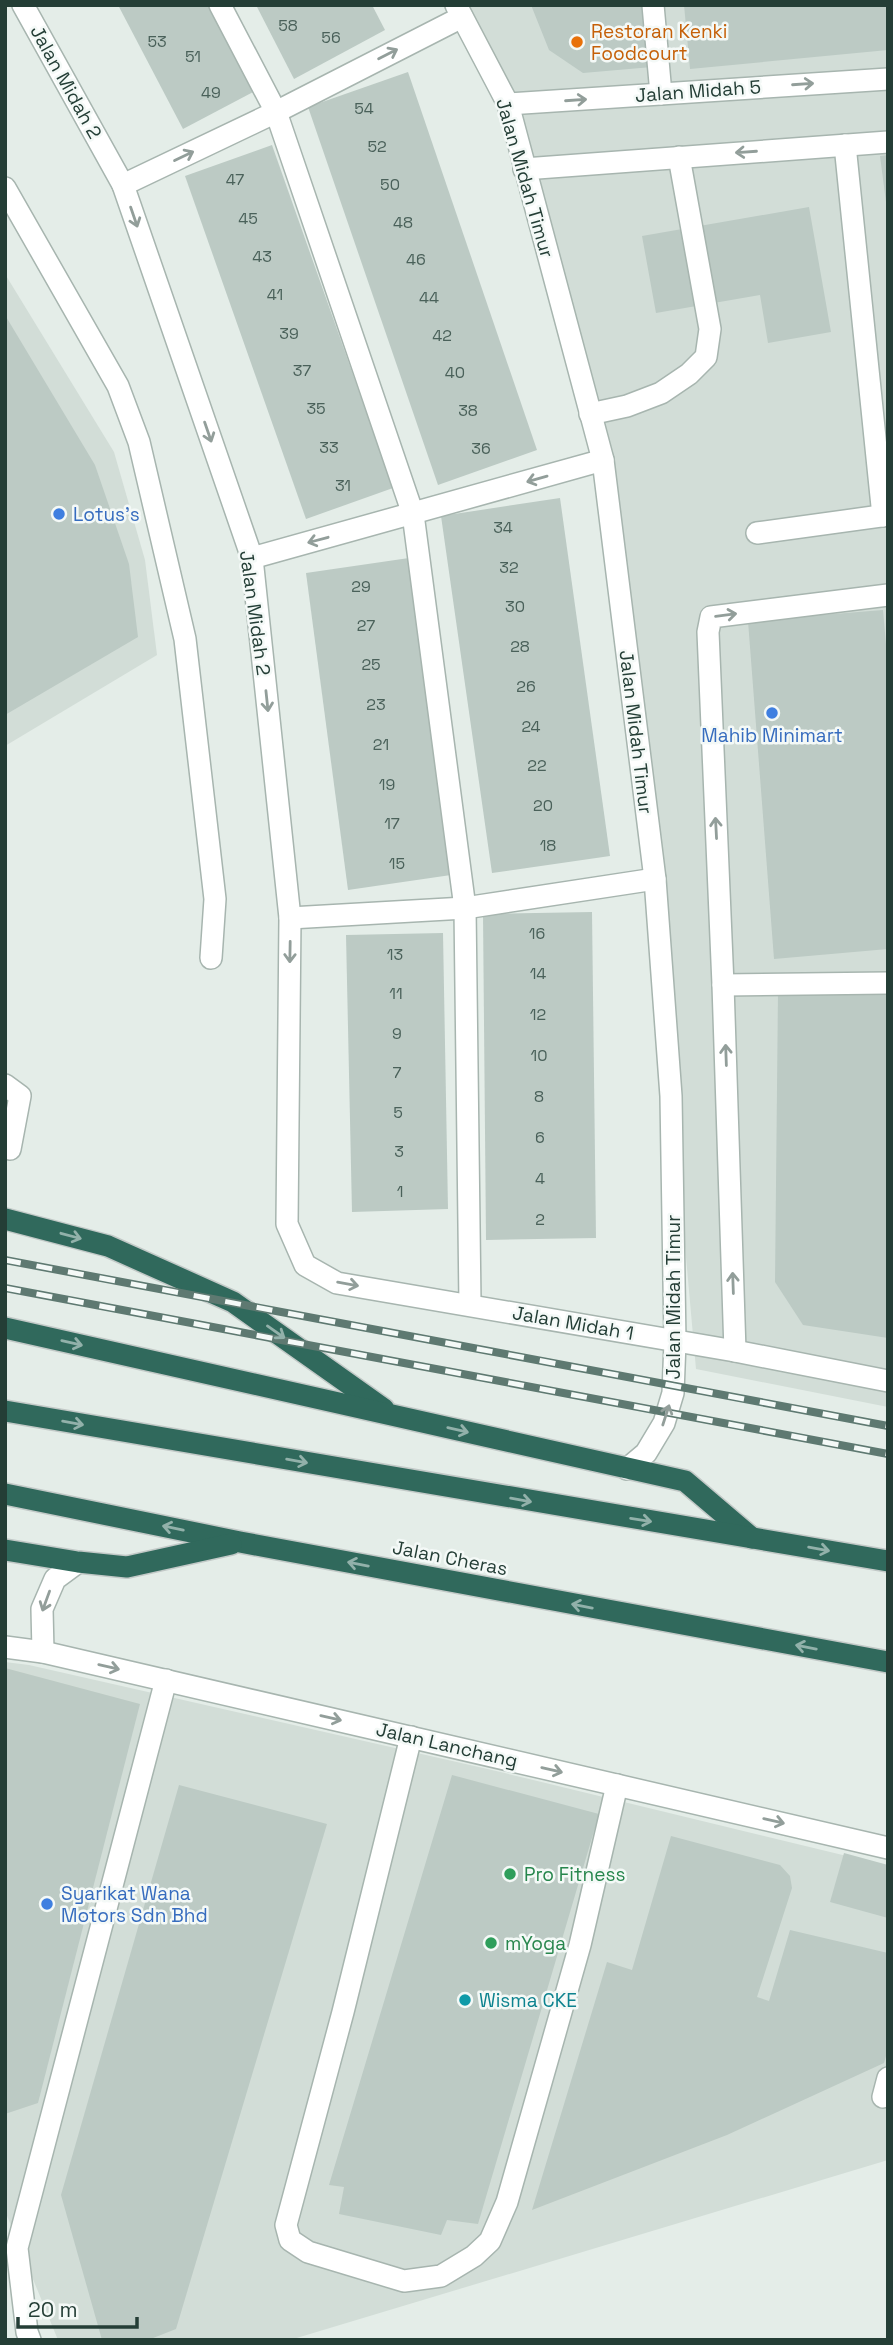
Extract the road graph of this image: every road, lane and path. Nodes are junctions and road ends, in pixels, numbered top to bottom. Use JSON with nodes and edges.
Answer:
{"nodes":[{"id":1,"x":23,"y":5,"type":"edge"},
{"id":2,"x":220,"y":5,"type":"edge"},
{"id":3,"x":653,"y":5,"type":"edge"},
{"id":4,"x":459,"y":11,"type":"edge"},
{"id":5,"x":888,"y":79,"type":"edge"},
{"id":6,"x":661,"y":94,"type":"junction"},
{"id":7,"x":508,"y":104,"type":"junction"},
{"id":8,"x":276,"y":112,"type":"junction"},
{"id":9,"x":888,"y":142,"type":"edge"},
{"id":10,"x":845,"y":145,"type":"junction"},
{"id":11,"x":679,"y":157,"type":"junction"},
{"id":12,"x":524,"y":169,"type":"junction"},
{"id":13,"x":123,"y":185,"type":"junction"},
{"id":14,"x":5,"y":188,"type":"edge"},
{"id":15,"x":590,"y":414,"type":"junction"},
{"id":16,"x":603,"y":460,"type":"junction"},
{"id":17,"x":413,"y":514,"type":"junction"},
{"id":18,"x":885,"y":516,"type":"edge"},
{"id":19,"x":757,"y":533,"type":"dead end"},
{"id":20,"x":251,"y":558,"type":"junction"},
{"id":21,"x":888,"y":595,"type":"edge"},
{"id":22,"x":655,"y":879,"type":"junction"},
{"id":23,"x":465,"y":908,"type":"junction"},
{"id":24,"x":290,"y":918,"type":"junction"},
{"id":25,"x":211,"y":958,"type":"dead end"},
{"id":26,"x":888,"y":984,"type":"edge"},
{"id":27,"x":723,"y":985,"type":"junction"},
{"id":28,"x":5,"y":1085,"type":"edge"},
{"id":29,"x":5,"y":1148,"type":"edge"},
{"id":30,"x":5,"y":1219,"type":"edge"},
{"id":31,"x":287,"y":1224,"type":"joint"},
{"id":32,"x":470,"y":1304,"type":"junction"},
{"id":33,"x":5,"y":1328,"type":"edge"},
{"id":34,"x":675,"y":1342,"type":"junction"},
{"id":35,"x":735,"y":1351,"type":"junction"},
{"id":36,"x":888,"y":1381,"type":"edge"},
{"id":37,"x":5,"y":1411,"type":"edge"},
{"id":38,"x":392,"y":1414,"type":"junction"},
{"id":39,"x":627,"y":1469,"type":"junction"},
{"id":40,"x":5,"y":1494,"type":"edge"},
{"id":41,"x":752,"y":1538,"type":"junction"},
{"id":42,"x":240,"y":1542,"type":"junction"},
{"id":43,"x":5,"y":1550,"type":"edge"},
{"id":44,"x":888,"y":1561,"type":"edge"},
{"id":45,"x":78,"y":1562,"type":"junction"},
{"id":46,"x":5,"y":1647,"type":"edge"},
{"id":47,"x":43,"y":1652,"type":"junction"},
{"id":48,"x":883,"y":1665,"type":"edge"},
{"id":49,"x":166,"y":1680,"type":"junction"},
{"id":50,"x":411,"y":1737,"type":"junction"},
{"id":51,"x":617,"y":1785,"type":"junction"},
{"id":52,"x":888,"y":1848,"type":"edge"},
{"id":53,"x":30,"y":2340,"type":"edge"}],
"edges":[{"from":1,"to":13,"type":"street","name":"Jalan Midah 2"},
{"from":2,"to":8,"type":"street"},
{"from":3,"to":6,"type":"street"},
{"from":4,"to":7,"type":"street","name":"Jalan Midah Timur"},
{"from":8,"to":4,"type":"street","one_way":true},
{"from":6,"to":5,"type":"street","name":"Jalan Midah 5","one_way":true},
{"from":7,"to":6,"type":"street","name":"Jalan Midah 5","one_way":true},
{"from":7,"to":12,"type":"street","name":"Jalan Midah Timur"},
{"from":13,"to":8,"type":"street","one_way":true},
{"from":8,"to":17,"type":"street"},
{"from":9,"to":10,"type":"street"},
{"from":10,"to":11,"type":"street","one_way":true},
{"from":10,"to":18,"type":"street"},
{"from":11,"to":12,"type":"street"},
{"from":11,"to":15,"type":"street"},
{"from":12,"to":15,"type":"street","name":"Jalan Midah Timur"},
{"from":13,"to":20,"type":"street","name":"Jalan Midah 2","one_way":true},
{"from":14,"to":25,"type":"street"},
{"from":15,"to":16,"type":"street","name":"Jalan Midah Timur"},
{"from":16,"to":17,"type":"street","one_way":true},
{"from":16,"to":22,"type":"street","name":"Jalan Midah Timur"},
{"from":17,"to":20,"type":"street","one_way":true},
{"from":17,"to":23,"type":"street"},
{"from":18,"to":19,"type":"street"},
{"from":20,"to":24,"type":"street","name":"Jalan Midah 2","one_way":true},
{"from":27,"to":21,"type":"street","one_way":true},
{"from":22,"to":23,"type":"street"},
{"from":22,"to":34,"type":"street","name":"Jalan Midah Timur"},
{"from":23,"to":24,"type":"street"},
{"from":23,"to":32,"type":"street"},
{"from":24,"to":31,"type":"street","name":"Jalan Midah 2","one_way":true},
{"from":26,"to":27,"type":"street"},
{"from":35,"to":27,"type":"street","one_way":true},
{"from":28,"to":29,"type":"street"},
{"from":30,"to":38,"type":"highway","one_way":true},
{"from":31,"to":32,"type":"street","name":"Jalan Midah 1","one_way":true},
{"from":32,"to":34,"type":"street","name":"Jalan Midah 1"},
{"from":33,"to":38,"type":"highway","one_way":true},
{"from":34,"to":35,"type":"street","name":"Jalan Midah 1"},
{"from":39,"to":34,"type":"street","name":"Jalan Midah Timur","one_way":true},
{"from":35,"to":36,"type":"street","name":"Jalan Midah 1"},
{"from":37,"to":41,"type":"highway","one_way":true},
{"from":38,"to":39,"type":"highway","one_way":true},
{"from":39,"to":41,"type":"highway"},
{"from":42,"to":40,"type":"highway","name":"Jalan Cheras","one_way":true},
{"from":41,"to":44,"type":"highway","one_way":true},
{"from":42,"to":45,"type":"highway"},
{"from":48,"to":42,"type":"highway","name":"Jalan Cheras","one_way":true},
{"from":43,"to":45,"type":"highway"},
{"from":45,"to":47,"type":"street","one_way":true},
{"from":46,"to":47,"type":"street","name":"Jalan Lanchang"},
{"from":47,"to":49,"type":"street","name":"Jalan Lanchang","one_way":true},
{"from":49,"to":50,"type":"street","name":"Jalan Lanchang","one_way":true},
{"from":49,"to":53,"type":"street"},
{"from":50,"to":51,"type":"street","name":"Jalan Lanchang","one_way":true},
{"from":50,"to":51,"type":"street"},
{"from":51,"to":52,"type":"street","name":"Jalan Lanchang","one_way":true}]}
